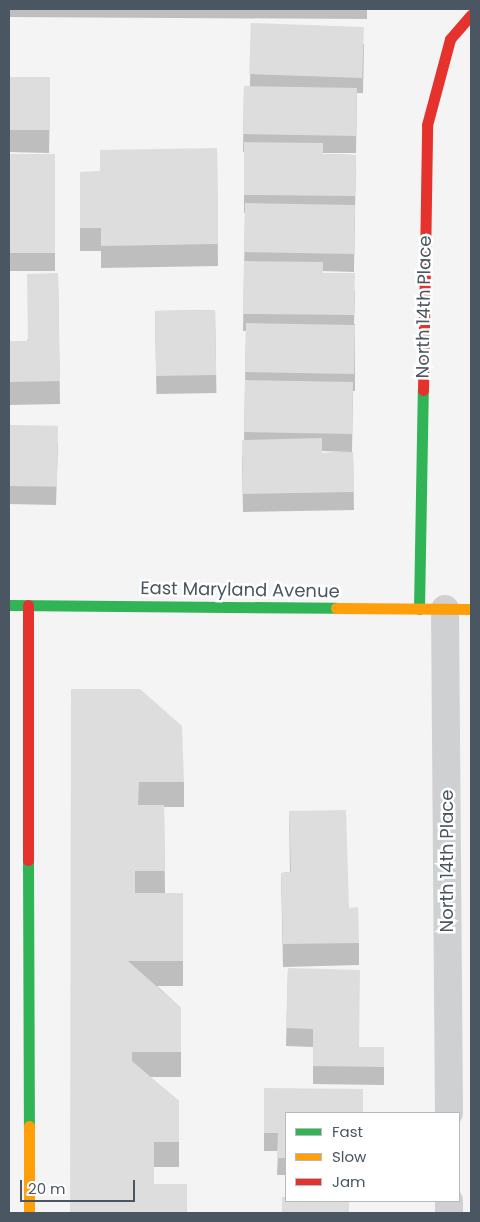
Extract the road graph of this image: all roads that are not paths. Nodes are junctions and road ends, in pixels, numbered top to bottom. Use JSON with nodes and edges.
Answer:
{"nodes":[{"id":1,"x":471,"y":15,"type":"edge"},
{"id":2,"x":28,"y":605,"type":"junction"},
{"id":3,"x":9,"y":606,"type":"edge"},
{"id":4,"x":445,"y":609,"type":"edge"},
{"id":5,"x":448,"y":1112,"type":"edge"},
{"id":6,"x":29,"y":1213,"type":"edge"}],
"edges":[{"from":1,"to":4,"type":"street","name":"North 14th Place"},
{"from":2,"to":3,"type":"street","name":"East Maryland Avenue"},
{"from":2,"to":4,"type":"street","name":"East Maryland Avenue"},
{"from":2,"to":6,"type":"street"},
{"from":4,"to":5,"type":"street","name":"North 14th Place"}]}
